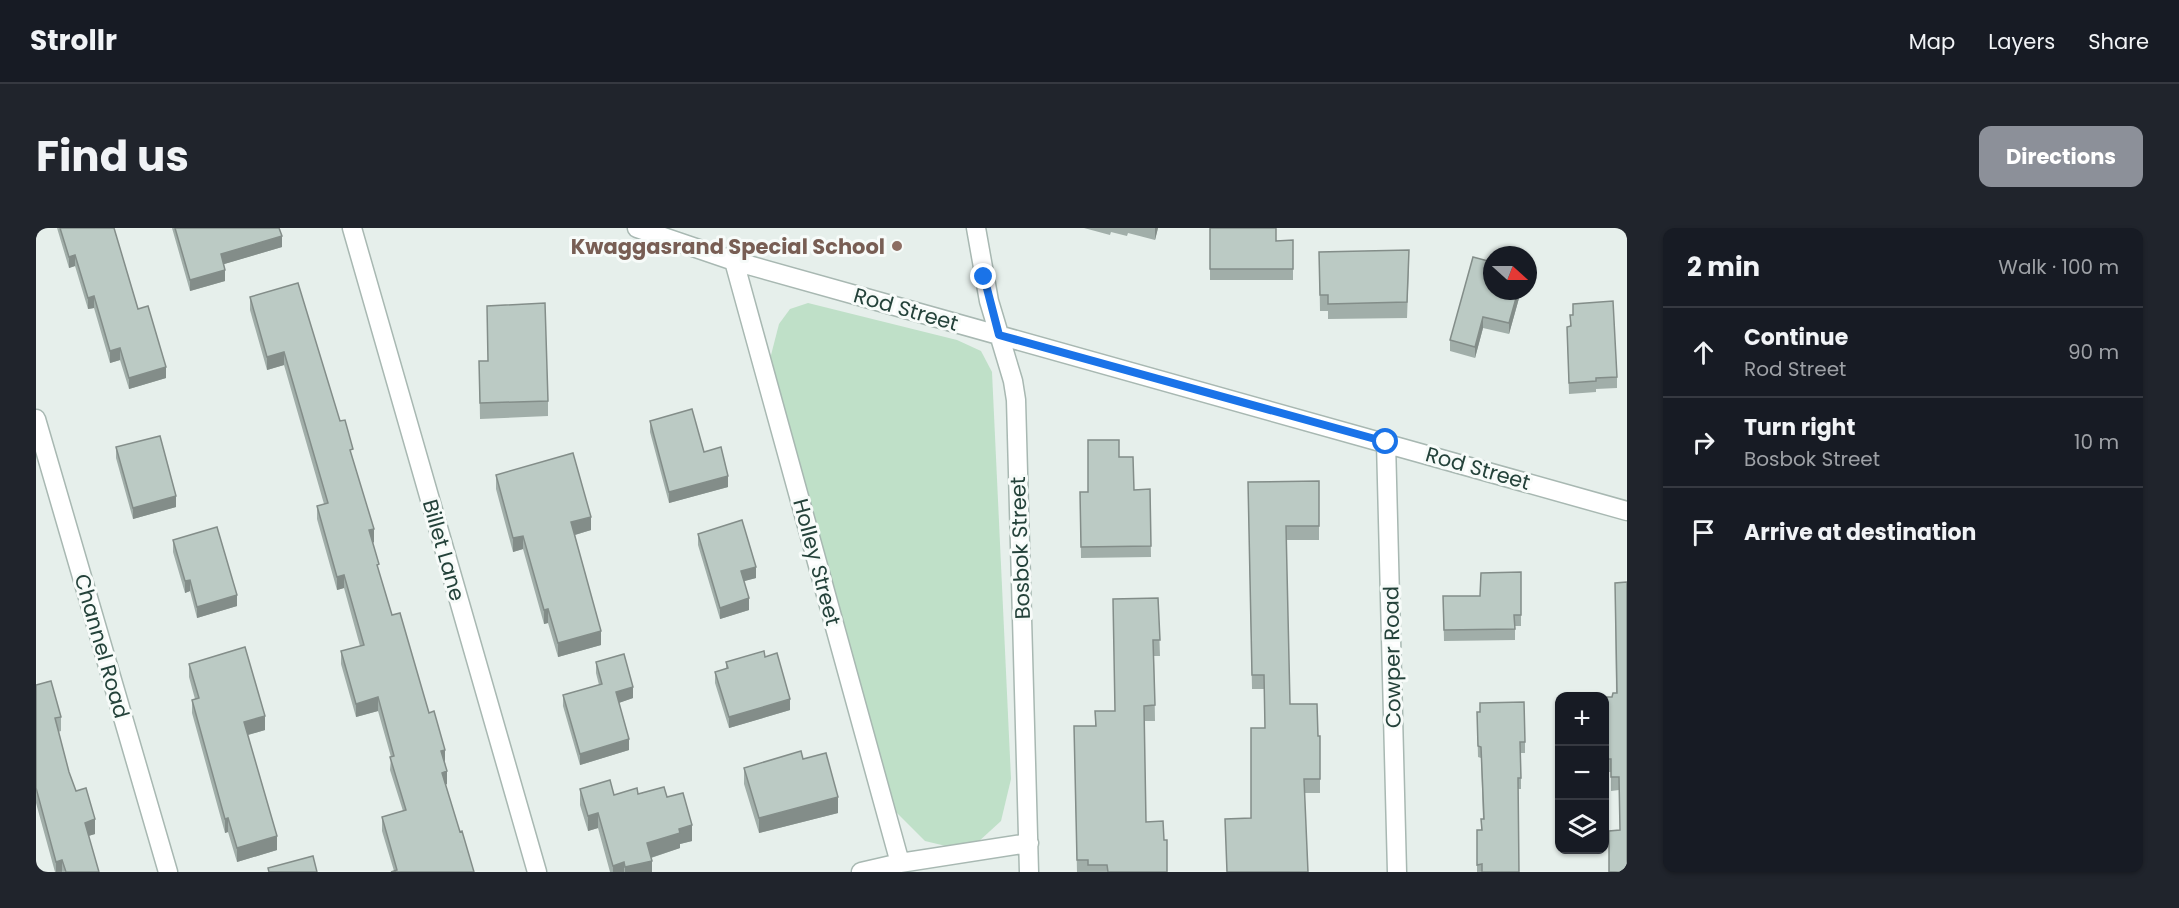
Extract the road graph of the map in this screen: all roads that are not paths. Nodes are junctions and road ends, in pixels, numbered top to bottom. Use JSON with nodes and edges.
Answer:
{"nodes":[{"id":1,"x":352,"y":228,"type":"edge"},
{"id":2,"x":637,"y":228,"type":"edge"},
{"id":3,"x":976,"y":228,"type":"edge"},
{"id":4,"x":734,"y":261,"type":"junction"},
{"id":5,"x":999,"y":335,"type":"junction"},
{"id":6,"x":36,"y":419,"type":"edge"},
{"id":7,"x":1386,"y":442,"type":"junction"},
{"id":8,"x":1627,"y":511,"type":"edge"},
{"id":9,"x":1029,"y":843,"type":"junction"},
{"id":10,"x":900,"y":863,"type":"junction"},
{"id":11,"x":168,"y":872,"type":"edge"},
{"id":12,"x":537,"y":872,"type":"edge"},
{"id":13,"x":861,"y":872,"type":"edge"},
{"id":14,"x":1029,"y":872,"type":"edge"},
{"id":15,"x":1397,"y":872,"type":"edge"}],
"edges":[{"from":1,"to":12,"type":"street","name":"Billet Lane"},
{"from":2,"to":4,"type":"street","name":"Rod Street"},
{"from":3,"to":5,"type":"street","name":"Bosbok Street"},
{"from":4,"to":5,"type":"street","name":"Rod Street"},
{"from":4,"to":10,"type":"street","name":"Holley Street"},
{"from":5,"to":7,"type":"street","name":"Rod Street"},
{"from":5,"to":9,"type":"street","name":"Bosbok Street"},
{"from":6,"to":11,"type":"street","name":"Channel Road"},
{"from":7,"to":8,"type":"street","name":"Rod Street"},
{"from":7,"to":15,"type":"street","name":"Cowper Road"},
{"from":9,"to":10,"type":"street"},
{"from":9,"to":14,"type":"street","name":"Bosbok Street"},
{"from":10,"to":13,"type":"street"}]}
